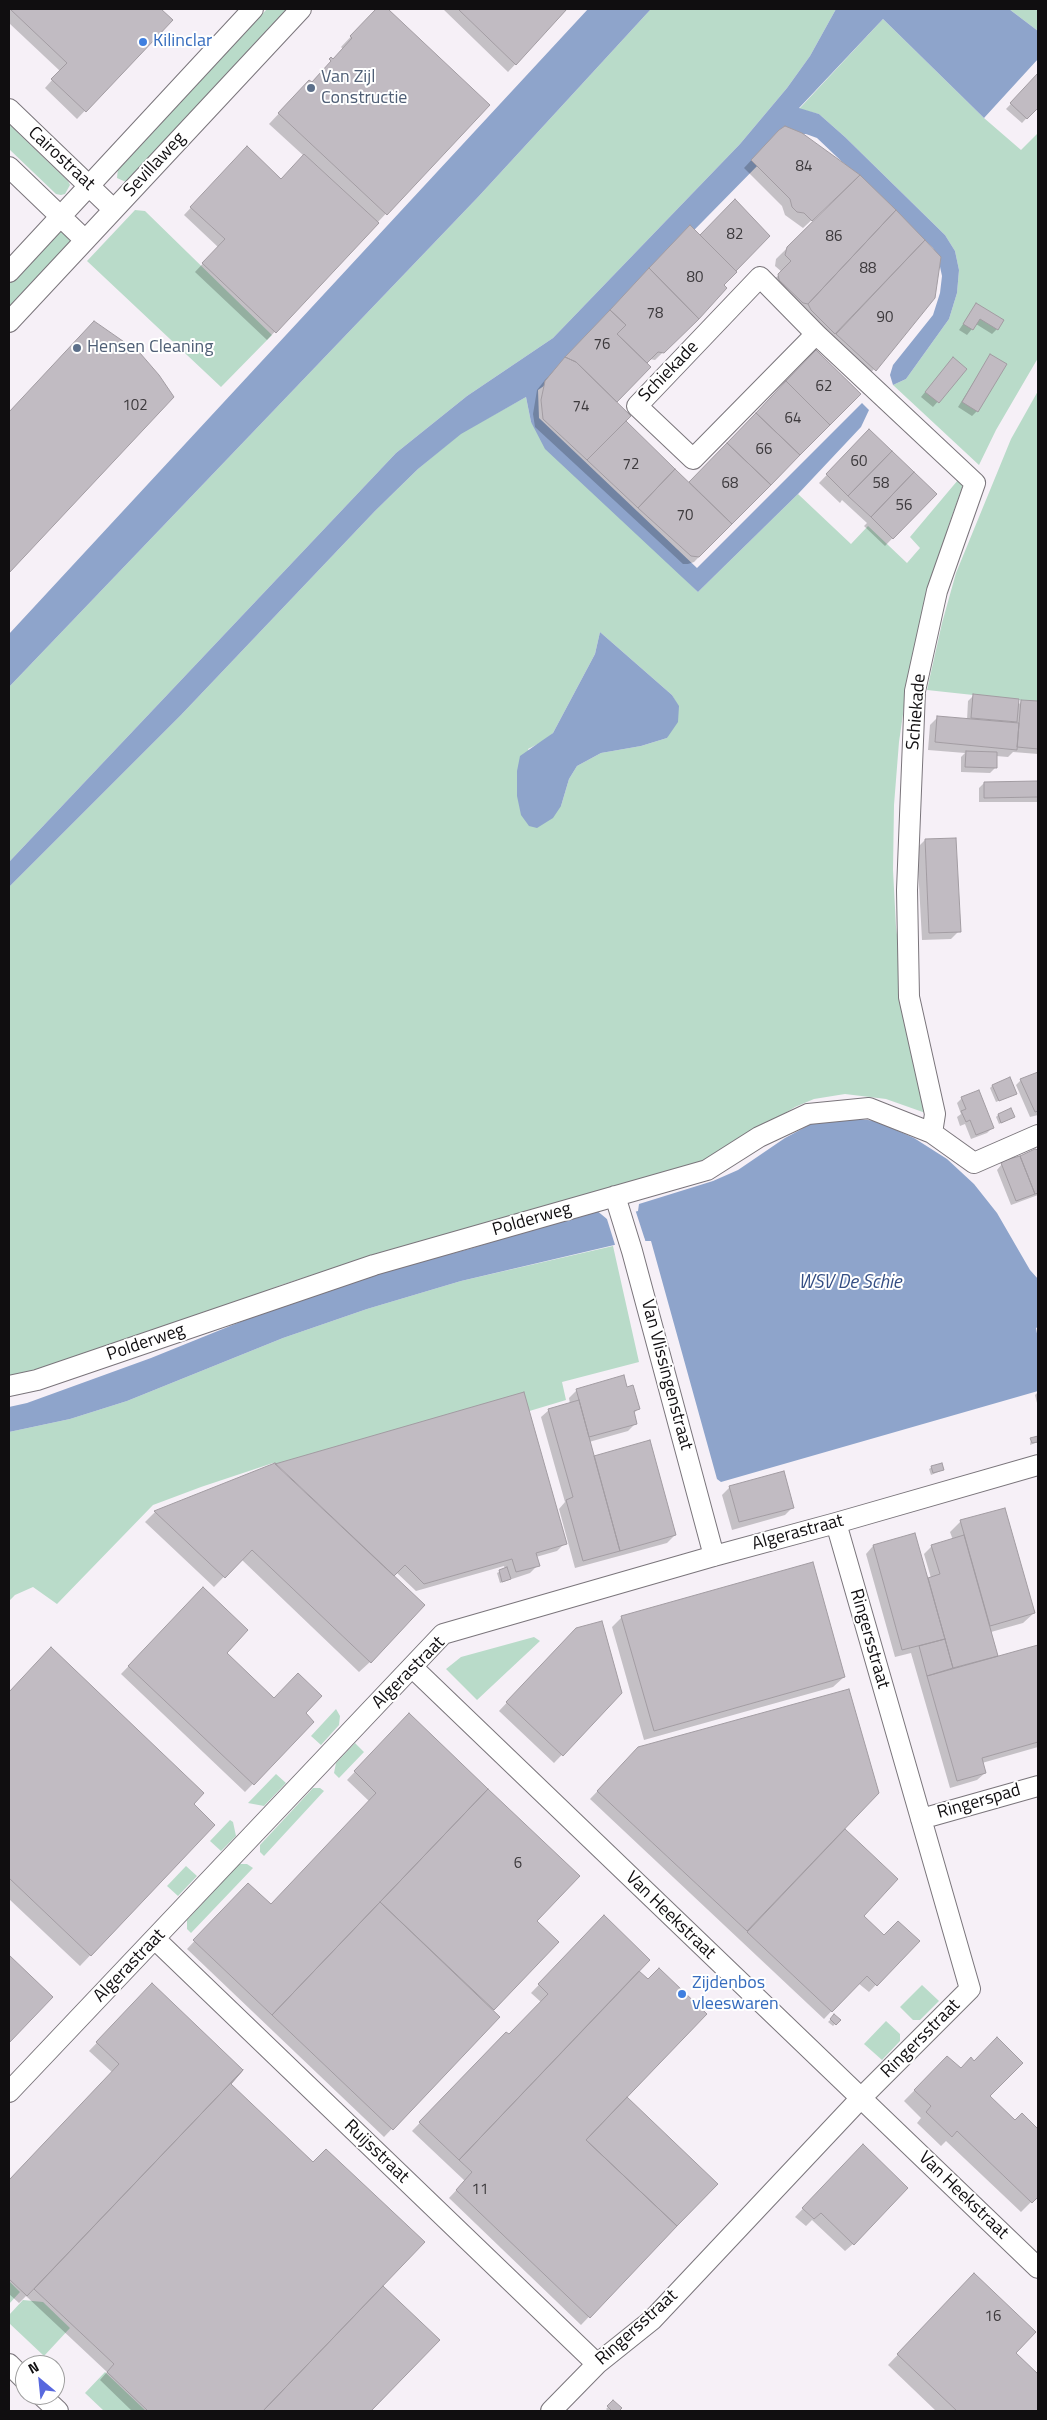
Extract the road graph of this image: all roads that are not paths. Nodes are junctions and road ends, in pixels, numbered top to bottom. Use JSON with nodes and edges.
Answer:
{"nodes":[{"id":1,"x":253,"y":9,"type":"edge"},
{"id":2,"x":301,"y":9,"type":"edge"},
{"id":3,"x":9,"y":109,"type":"edge"},
{"id":4,"x":9,"y":167,"type":"edge"},
{"id":5,"x":90,"y":186,"type":"junction"},
{"id":6,"x":113,"y":209,"type":"junction"},
{"id":7,"x":61,"y":217,"type":"junction"},
{"id":8,"x":85,"y":240,"type":"junction"},
{"id":9,"x":9,"y":272,"type":"edge"},
{"id":10,"x":9,"y":322,"type":"edge"},
{"id":11,"x":816,"y":334,"type":"junction"},
{"id":12,"x":932,"y":1134,"type":"junction"},
{"id":13,"x":1038,"y":1135,"type":"edge"},
{"id":14,"x":618,"y":1202,"type":"junction"},
{"id":15,"x":9,"y":1386,"type":"edge"},
{"id":16,"x":1038,"y":1465,"type":"edge"},
{"id":17,"x":836,"y":1523,"type":"junction"},
{"id":18,"x":714,"y":1556,"type":"junction"},
{"id":19,"x":412,"y":1667,"type":"junction"},
{"id":20,"x":1038,"y":1786,"type":"edge"},
{"id":21,"x":921,"y":1819,"type":"junction"},
{"id":22,"x":156,"y":1940,"type":"junction"},
{"id":23,"x":9,"y":2092,"type":"edge"},
{"id":24,"x":860,"y":2099,"type":"junction"},
{"id":25,"x":1038,"y":2268,"type":"edge"},
{"id":26,"x":597,"y":2364,"type":"junction"},
{"id":27,"x":551,"y":2411,"type":"edge"}],
"edges":[{"from":1,"to":5,"type":"street","name":"Sevillaweg"},
{"from":2,"to":6,"type":"street","name":"Sevillaweg"},
{"from":3,"to":5,"type":"street","name":"Cairostraat"},
{"from":4,"to":7,"type":"street"},
{"from":5,"to":6,"type":"street","name":"Cairostraat"},
{"from":5,"to":7,"type":"street","name":"Sevillaweg"},
{"from":6,"to":8,"type":"street","name":"Sevillaweg"},
{"from":7,"to":8,"type":"street"},
{"from":7,"to":9,"type":"street","name":"Sevillaweg"},
{"from":8,"to":10,"type":"street","name":"Sevillaweg"},
{"from":11,"to":11,"type":"street","name":"Schiekade"},
{"from":11,"to":12,"type":"street","name":"Schiekade"},
{"from":12,"to":13,"type":"street","name":"Polderweg"},
{"from":12,"to":14,"type":"street","name":"Polderweg"},
{"from":14,"to":15,"type":"street","name":"Polderweg"},
{"from":14,"to":18,"type":"street","name":"Van Vlissingenstraat"},
{"from":16,"to":17,"type":"street","name":"Algerastraat"},
{"from":17,"to":18,"type":"street","name":"Algerastraat"},
{"from":17,"to":21,"type":"street","name":"Ringersstraat"},
{"from":18,"to":19,"type":"street","name":"Algerastraat"},
{"from":19,"to":22,"type":"street","name":"Algerastraat"},
{"from":19,"to":24,"type":"street","name":"Van Heekstraat"},
{"from":20,"to":21,"type":"street","name":"Ringerspad"},
{"from":21,"to":24,"type":"street","name":"Ringersstraat"},
{"from":22,"to":23,"type":"street","name":"Algerastraat"},
{"from":22,"to":26,"type":"street","name":"Ruijsstraat"},
{"from":24,"to":25,"type":"street","name":"Van Heekstraat"},
{"from":24,"to":26,"type":"street","name":"Ringersstraat"},
{"from":26,"to":27,"type":"street","name":"Ringersstraat"}]}
